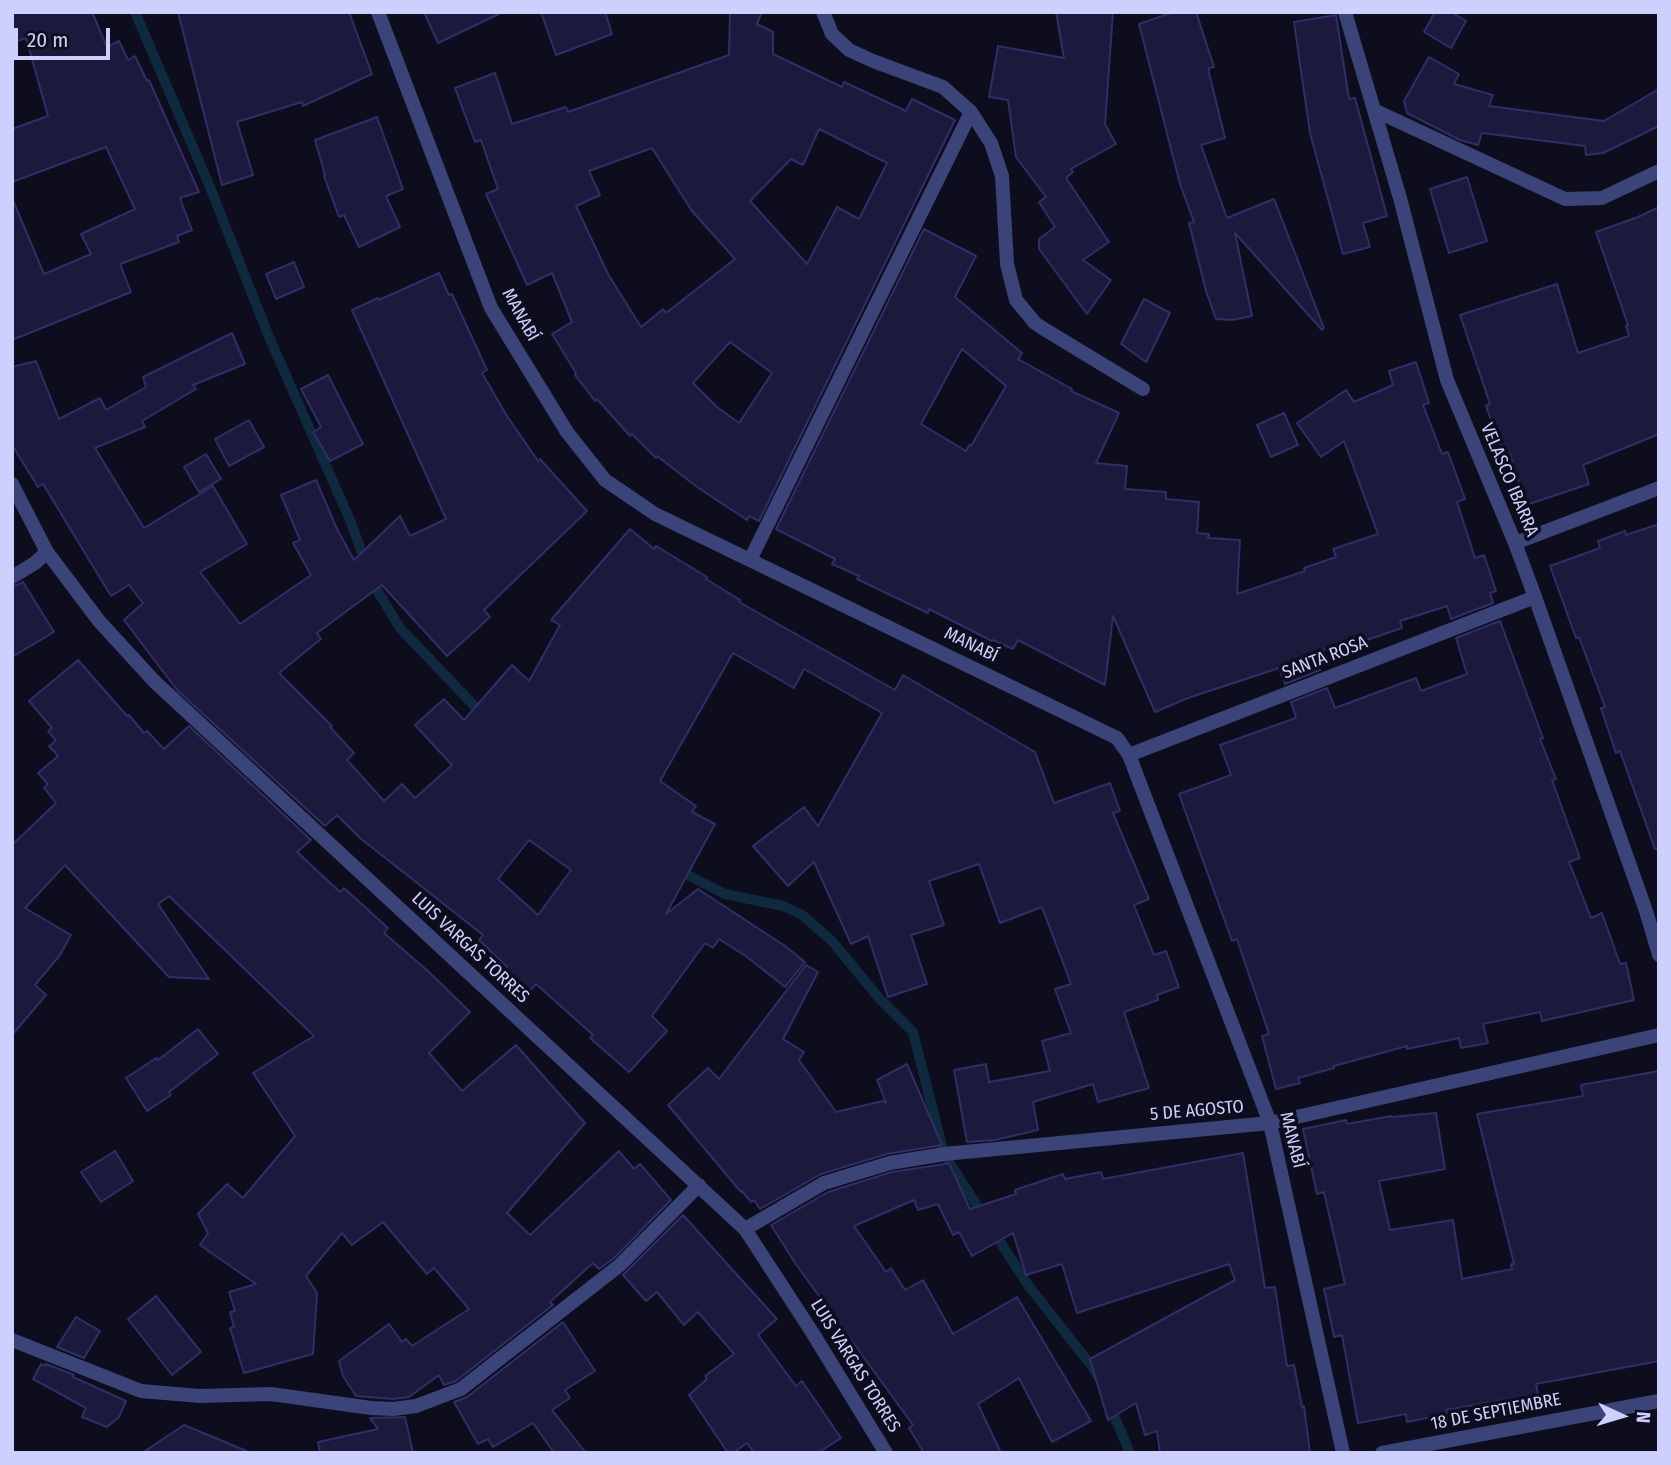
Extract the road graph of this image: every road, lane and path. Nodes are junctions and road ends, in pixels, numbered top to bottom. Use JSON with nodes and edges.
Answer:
{"nodes":[{"id":1,"x":378,"y":12,"type":"edge"},
{"id":2,"x":823,"y":12,"type":"edge"},
{"id":3,"x":1345,"y":12,"type":"edge"},
{"id":4,"x":971,"y":111,"type":"junction"},
{"id":5,"x":1376,"y":111,"type":"junction"},
{"id":6,"x":1659,"y":171,"type":"edge"},
{"id":7,"x":1143,"y":389,"type":"dead end"},
{"id":8,"x":12,"y":484,"type":"edge"},
{"id":9,"x":1659,"y":488,"type":"edge"},
{"id":10,"x":1516,"y":543,"type":"junction"},
{"id":11,"x":47,"y":552,"type":"junction"},
{"id":12,"x":750,"y":560,"type":"junction"},
{"id":13,"x":12,"y":577,"type":"edge"},
{"id":14,"x":1535,"y":597,"type":"junction"},
{"id":15,"x":1129,"y":755,"type":"junction"},
{"id":16,"x":1659,"y":955,"type":"edge"},
{"id":17,"x":1659,"y":1035,"type":"edge"},
{"id":18,"x":1270,"y":1123,"type":"junction"},
{"id":19,"x":699,"y":1185,"type":"junction"},
{"id":20,"x":745,"y":1230,"type":"junction"},
{"id":21,"x":12,"y":1339,"type":"edge"},
{"id":22,"x":1659,"y":1401,"type":"edge"},
{"id":23,"x":886,"y":1453,"type":"edge"},
{"id":24,"x":1343,"y":1453,"type":"edge"},
{"id":25,"x":1382,"y":1453,"type":"edge"}],
"edges":[{"from":1,"to":12,"type":"street","name":"MANABÍ"},
{"from":2,"to":4,"type":"street"},
{"from":3,"to":5,"type":"street","name":"VELASCO IBARRA"},
{"from":4,"to":7,"type":"street"},
{"from":4,"to":12,"type":"street"},
{"from":5,"to":6,"type":"street"},
{"from":5,"to":10,"type":"street","name":"VELASCO IBARRA"},
{"from":8,"to":11,"type":"street","name":"LUIS VARGAS TORRES"},
{"from":9,"to":10,"type":"street"},
{"from":10,"to":14,"type":"street","name":"VELASCO IBARRA"},
{"from":11,"to":13,"type":"street"},
{"from":11,"to":19,"type":"street","name":"LUIS VARGAS TORRES"},
{"from":12,"to":15,"type":"street","name":"MANABÍ"},
{"from":14,"to":15,"type":"street","name":"SANTA ROSA"},
{"from":14,"to":16,"type":"street","name":"VELASCO IBARRA"},
{"from":15,"to":18,"type":"street","name":"MANABÍ"},
{"from":17,"to":18,"type":"street","name":"5 DE AGOSTO"},
{"from":18,"to":20,"type":"street","name":"5 DE AGOSTO"},
{"from":18,"to":24,"type":"street","name":"MANABÍ"},
{"from":19,"to":20,"type":"street","name":"LUIS VARGAS TORRES"},
{"from":19,"to":21,"type":"street"},
{"from":20,"to":23,"type":"street","name":"LUIS VARGAS TORRES"},
{"from":22,"to":25,"type":"street","name":"18 DE SEPTIEMBRE"}]}
